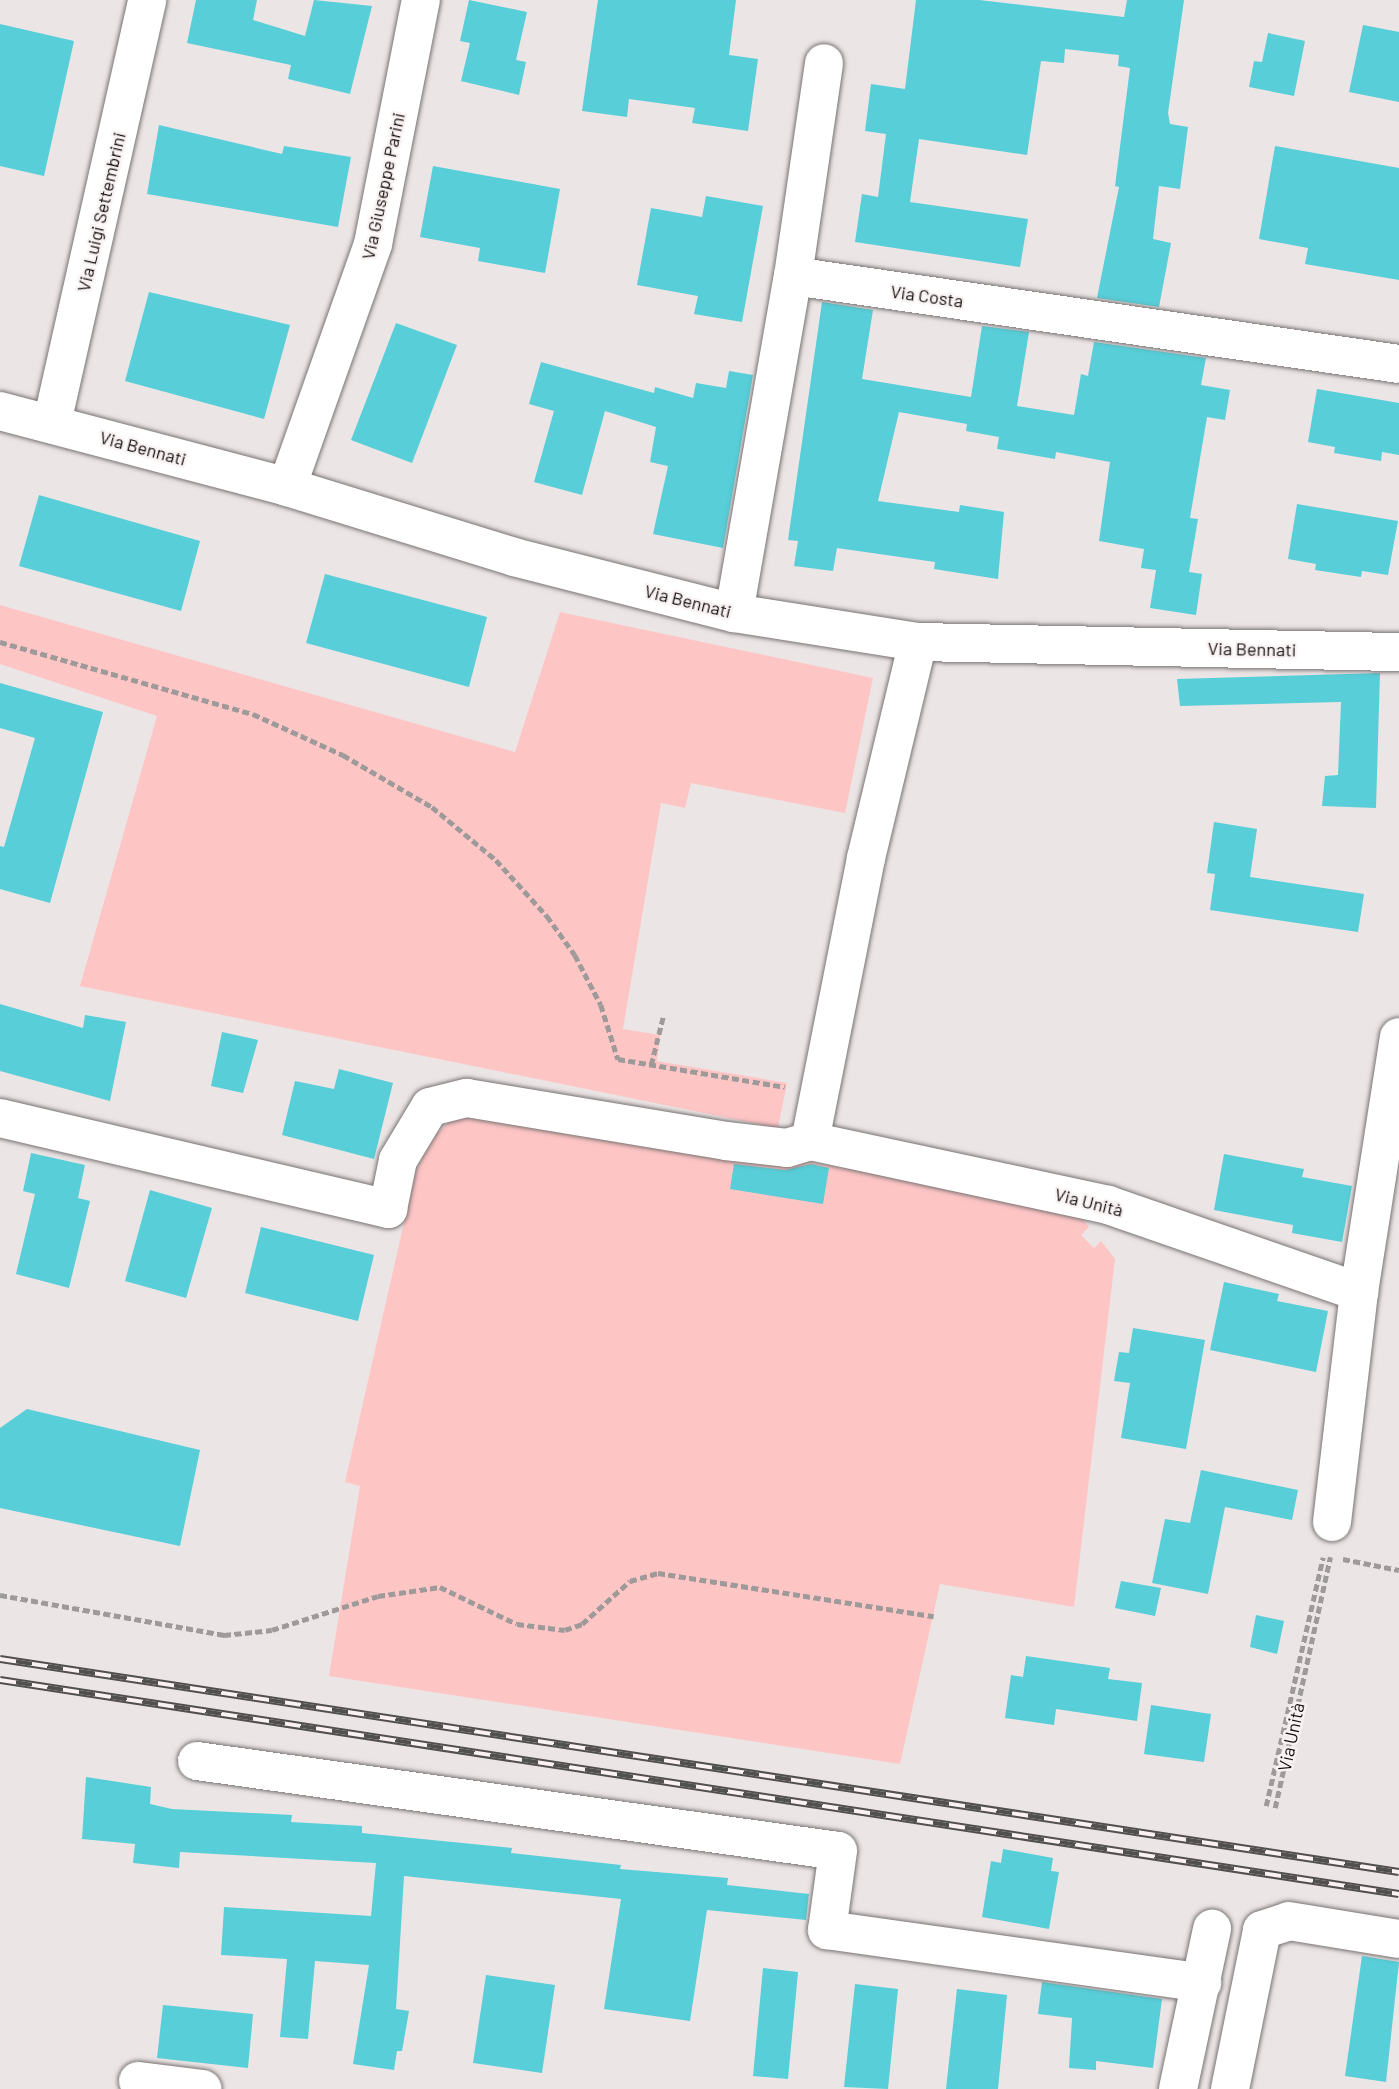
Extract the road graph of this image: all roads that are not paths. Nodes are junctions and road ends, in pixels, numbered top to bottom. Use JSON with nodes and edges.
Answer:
{"nodes":[{"id":1,"x":148,"y":0,"type":"edge"},
{"id":2,"x":421,"y":0,"type":"edge"},
{"id":3,"x":824,"y":63,"type":"dead end"},
{"id":4,"x":793,"y":276,"type":"junction"},
{"id":5,"x":1399,"y":364,"type":"edge"},
{"id":6,"x":0,"y":411,"type":"edge"},
{"id":7,"x":52,"y":423,"type":"junction"},
{"id":8,"x":287,"y":487,"type":"junction"},
{"id":9,"x":734,"y":613,"type":"junction"},
{"id":10,"x":918,"y":642,"type":"junction"},
{"id":11,"x":1399,"y":652,"type":"edge"},
{"id":12,"x":1399,"y":1037,"type":"edge"},
{"id":13,"x":0,"y":1118,"type":"edge"},
{"id":14,"x":810,"y":1141,"type":"junction"},
{"id":15,"x":1359,"y":1292,"type":"junction"},
{"id":16,"x":1332,"y":1522,"type":"road end"},
{"id":17,"x":197,"y":1761,"type":"dead end"},
{"id":18,"x":1212,"y":1929,"type":"dead end"},
{"id":19,"x":1399,"y":1939,"type":"edge"},
{"id":20,"x":1202,"y":1983,"type":"junction"},
{"id":21,"x":138,"y":2081,"type":"dead end"},
{"id":22,"x":204,"y":2089,"type":"edge"},
{"id":23,"x":1178,"y":2089,"type":"edge"},
{"id":24,"x":1230,"y":2089,"type":"edge"}],
"edges":[{"from":1,"to":7,"type":"street","name":"Via Luigi Settembrini"},
{"from":2,"to":8,"type":"street","name":"Via Giuseppe Parini"},
{"from":3,"to":4,"type":"street"},
{"from":4,"to":5,"type":"street","name":"Via Costa"},
{"from":4,"to":9,"type":"street"},
{"from":6,"to":7,"type":"street","name":"Via Bennati"},
{"from":7,"to":8,"type":"street","name":"Via Bennati"},
{"from":8,"to":9,"type":"street","name":"Via Bennati"},
{"from":9,"to":10,"type":"street","name":"Via Bennati"},
{"from":10,"to":11,"type":"street","name":"Via Bennati"},
{"from":10,"to":14,"type":"street"},
{"from":12,"to":15,"type":"street"},
{"from":13,"to":14,"type":"street"},
{"from":14,"to":15,"type":"street","name":"Via Unità"},
{"from":15,"to":16,"type":"street"},
{"from":17,"to":20,"type":"street"},
{"from":18,"to":20,"type":"street"},
{"from":19,"to":24,"type":"street"},
{"from":20,"to":23,"type":"street"},
{"from":21,"to":22,"type":"street"}]}
